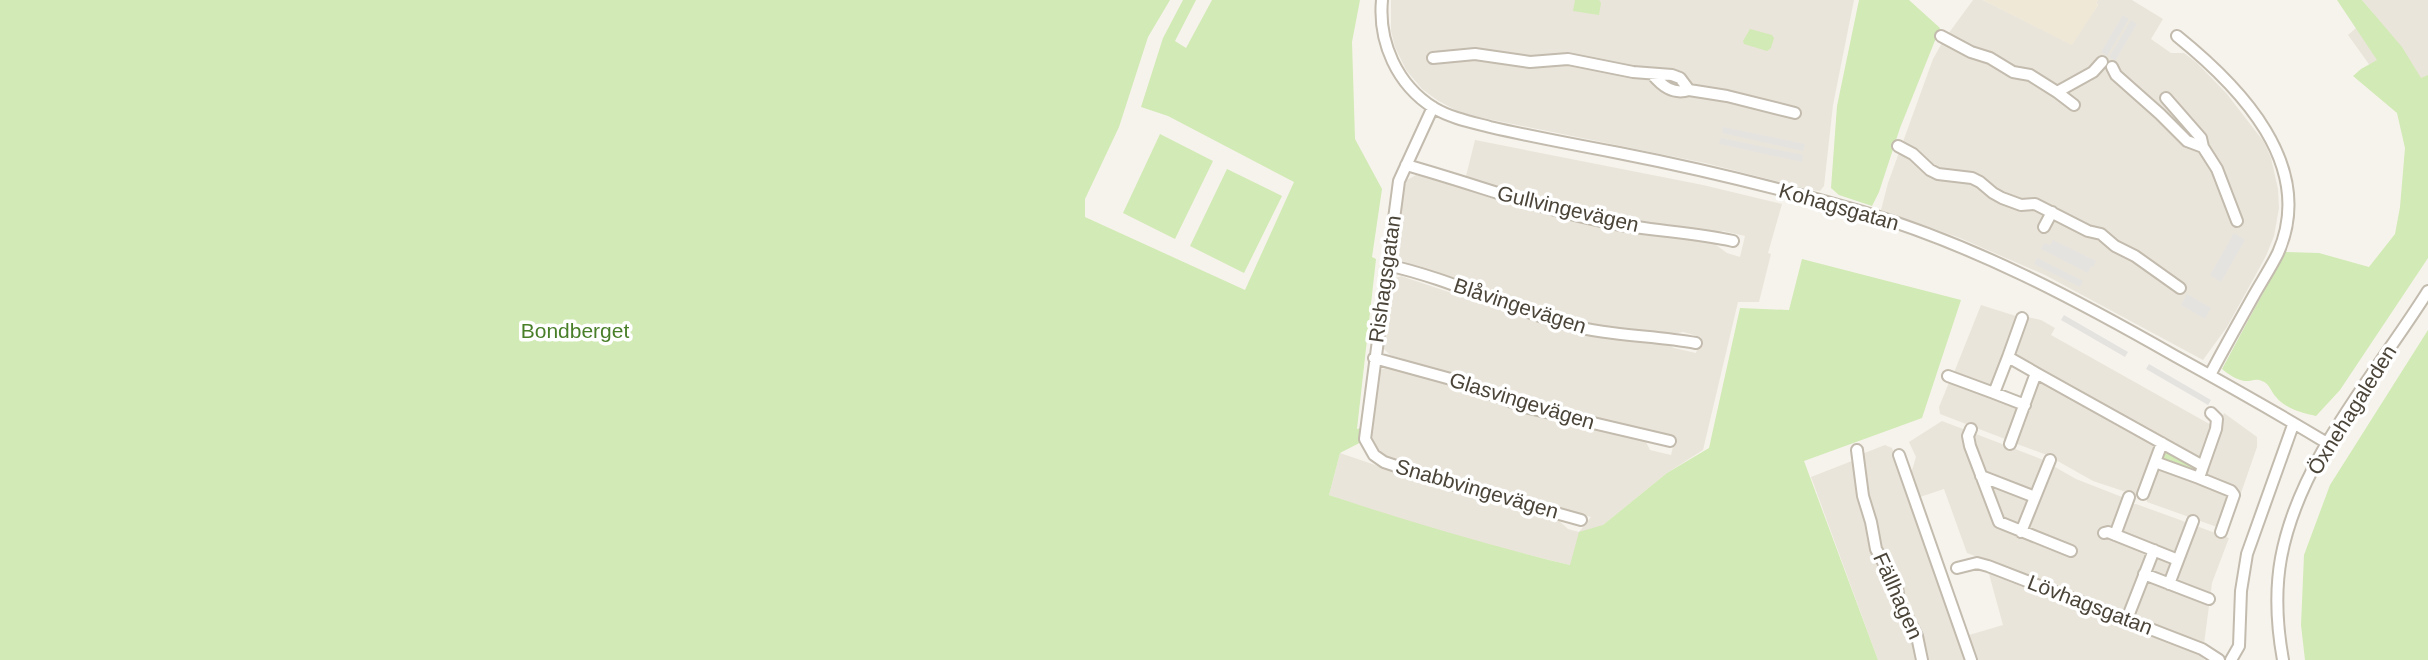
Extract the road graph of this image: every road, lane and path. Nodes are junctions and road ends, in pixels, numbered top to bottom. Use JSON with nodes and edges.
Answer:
{"nodes":[{"id":1,"x":1382,"y":0,"type":"edge"},
{"id":2,"x":1941,"y":36,"type":"dead end"},
{"id":3,"x":2177,"y":36,"type":"dead end"},
{"id":4,"x":1433,"y":58,"type":"dead end"},
{"id":5,"x":2057,"y":92,"type":"junction"},
{"id":6,"x":2166,"y":99,"type":"dead end"},
{"id":7,"x":2074,"y":105,"type":"dead end"},
{"id":8,"x":1433,"y":107,"type":"junction"},
{"id":9,"x":1795,"y":113,"type":"dead end"},
{"id":10,"x":1898,"y":146,"type":"dead end"},
{"id":11,"x":2203,"y":147,"type":"junction"},
{"id":12,"x":1406,"y":165,"type":"junction"},
{"id":13,"x":2052,"y":212,"type":"junction"},
{"id":14,"x":2237,"y":220,"type":"dead end"},
{"id":15,"x":2044,"y":227,"type":"dead end"},
{"id":16,"x":1733,"y":241,"type":"dead end"},
{"id":17,"x":1387,"y":265,"type":"junction"},
{"id":18,"x":2180,"y":288,"type":"dead end"},
{"id":19,"x":2428,"y":291,"type":"edge"},
{"id":20,"x":2022,"y":318,"type":"dead end"},
{"id":21,"x":1696,"y":343,"type":"dead end"},
{"id":22,"x":2008,"y":356,"type":"junction"},
{"id":23,"x":1374,"y":358,"type":"junction"},
{"id":24,"x":2036,"y":373,"type":"junction"},
{"id":25,"x":2210,"y":375,"type":"junction"},
{"id":26,"x":1948,"y":376,"type":"dead end"},
{"id":27,"x":1994,"y":393,"type":"junction"},
{"id":28,"x":2025,"y":405,"type":"junction"},
{"id":29,"x":2211,"y":413,"type":"dead end"},
{"id":30,"x":2293,"y":425,"type":"junction"},
{"id":31,"x":1971,"y":429,"type":"dead end"},
{"id":32,"x":1670,"y":441,"type":"dead end"},
{"id":33,"x":2162,"y":443,"type":"junction"},
{"id":34,"x":2327,"y":443,"type":"junction"},
{"id":35,"x":2010,"y":444,"type":"dead end"},
{"id":36,"x":1857,"y":450,"type":"dead end"},
{"id":37,"x":1374,"y":455,"type":"joint"},
{"id":38,"x":1899,"y":455,"type":"dead end"},
{"id":39,"x":2050,"y":460,"type":"dead end"},
{"id":40,"x":2155,"y":462,"type":"junction"},
{"id":41,"x":2203,"y":466,"type":"junction"},
{"id":42,"x":1981,"y":476,"type":"junction"},
{"id":43,"x":2199,"y":478,"type":"junction"},
{"id":44,"x":2143,"y":494,"type":"dead end"},
{"id":45,"x":2035,"y":497,"type":"junction"},
{"id":46,"x":2129,"y":497,"type":"dead end"},
{"id":47,"x":1581,"y":520,"type":"dead end"},
{"id":48,"x":2193,"y":521,"type":"dead end"},
{"id":49,"x":2021,"y":531,"type":"junction"},
{"id":50,"x":2221,"y":532,"type":"dead end"},
{"id":51,"x":2154,"y":550,"type":"junction"},
{"id":52,"x":2071,"y":551,"type":"dead end"},
{"id":53,"x":2178,"y":560,"type":"junction"},
{"id":54,"x":1957,"y":568,"type":"dead end"},
{"id":55,"x":2144,"y":574,"type":"junction"},
{"id":56,"x":2169,"y":583,"type":"junction"},
{"id":57,"x":2208,"y":599,"type":"dead end"},
{"id":58,"x":2127,"y":619,"type":"junction"},
{"id":59,"x":1922,"y":660,"type":"edge"},
{"id":60,"x":1971,"y":660,"type":"edge"},
{"id":61,"x":2219,"y":660,"type":"edge"},
{"id":62,"x":2231,"y":660,"type":"edge"},
{"id":63,"x":2283,"y":660,"type":"edge"}],
"edges":[{"from":1,"to":8,"type":"street","name":"Kohagsgatan"},
{"from":2,"to":5,"type":"street"},
{"from":3,"to":25,"type":"street"},
{"from":4,"to":9,"type":"street"},
{"from":5,"to":7,"type":"street"},
{"from":5,"to":11,"type":"street"},
{"from":6,"to":11,"type":"street"},
{"from":8,"to":12,"type":"street","name":"Rishagsgatan"},
{"from":8,"to":25,"type":"street","name":"Kohagsgatan"},
{"from":10,"to":13,"type":"street"},
{"from":11,"to":14,"type":"street"},
{"from":12,"to":16,"type":"street","name":"Gullvingevägen"},
{"from":12,"to":17,"type":"street","name":"Rishagsgatan"},
{"from":13,"to":15,"type":"street"},
{"from":13,"to":18,"type":"street"},
{"from":17,"to":21,"type":"street","name":"Blåvingevägen"},
{"from":17,"to":23,"type":"street","name":"Rishagsgatan"},
{"from":19,"to":34,"type":"street","name":"Öxnehagaleden"},
{"from":20,"to":22,"type":"street"},
{"from":22,"to":24,"type":"street"},
{"from":22,"to":27,"type":"street"},
{"from":23,"to":32,"type":"street","name":"Glasvingevägen"},
{"from":23,"to":37,"type":"street","name":"Rishagsgatan"},
{"from":24,"to":28,"type":"street"},
{"from":24,"to":33,"type":"street"},
{"from":25,"to":30,"type":"street","name":"Kohagsgatan"},
{"from":26,"to":27,"type":"street"},
{"from":27,"to":28,"type":"street"},
{"from":28,"to":35,"type":"street"},
{"from":29,"to":41,"type":"street"},
{"from":30,"to":34,"type":"street","name":"Kohagsgatan"},
{"from":30,"to":62,"type":"street"},
{"from":31,"to":42,"type":"street"},
{"from":33,"to":40,"type":"street"},
{"from":33,"to":41,"type":"street"},
{"from":34,"to":63,"type":"street","name":"Öxnehagaleden"},
{"from":36,"to":59,"type":"street","name":"Fällhagen"},
{"from":37,"to":47,"type":"street","name":"Snabbvingevägen"},
{"from":38,"to":60,"type":"street"},
{"from":39,"to":45,"type":"street"},
{"from":40,"to":43,"type":"street"},
{"from":40,"to":44,"type":"street"},
{"from":41,"to":43,"type":"street"},
{"from":42,"to":45,"type":"street"},
{"from":42,"to":49,"type":"street"},
{"from":43,"to":50,"type":"street"},
{"from":45,"to":49,"type":"street"},
{"from":46,"to":51,"type":"street"},
{"from":48,"to":53,"type":"street"},
{"from":49,"to":52,"type":"street"},
{"from":51,"to":53,"type":"street"},
{"from":51,"to":55,"type":"street"},
{"from":53,"to":56,"type":"street"},
{"from":54,"to":58,"type":"street","name":"Lövhagsgatan"},
{"from":55,"to":56,"type":"street"},
{"from":55,"to":58,"type":"street"},
{"from":56,"to":57,"type":"street"},
{"from":58,"to":61,"type":"street","name":"Lövhagsgatan"}]}
